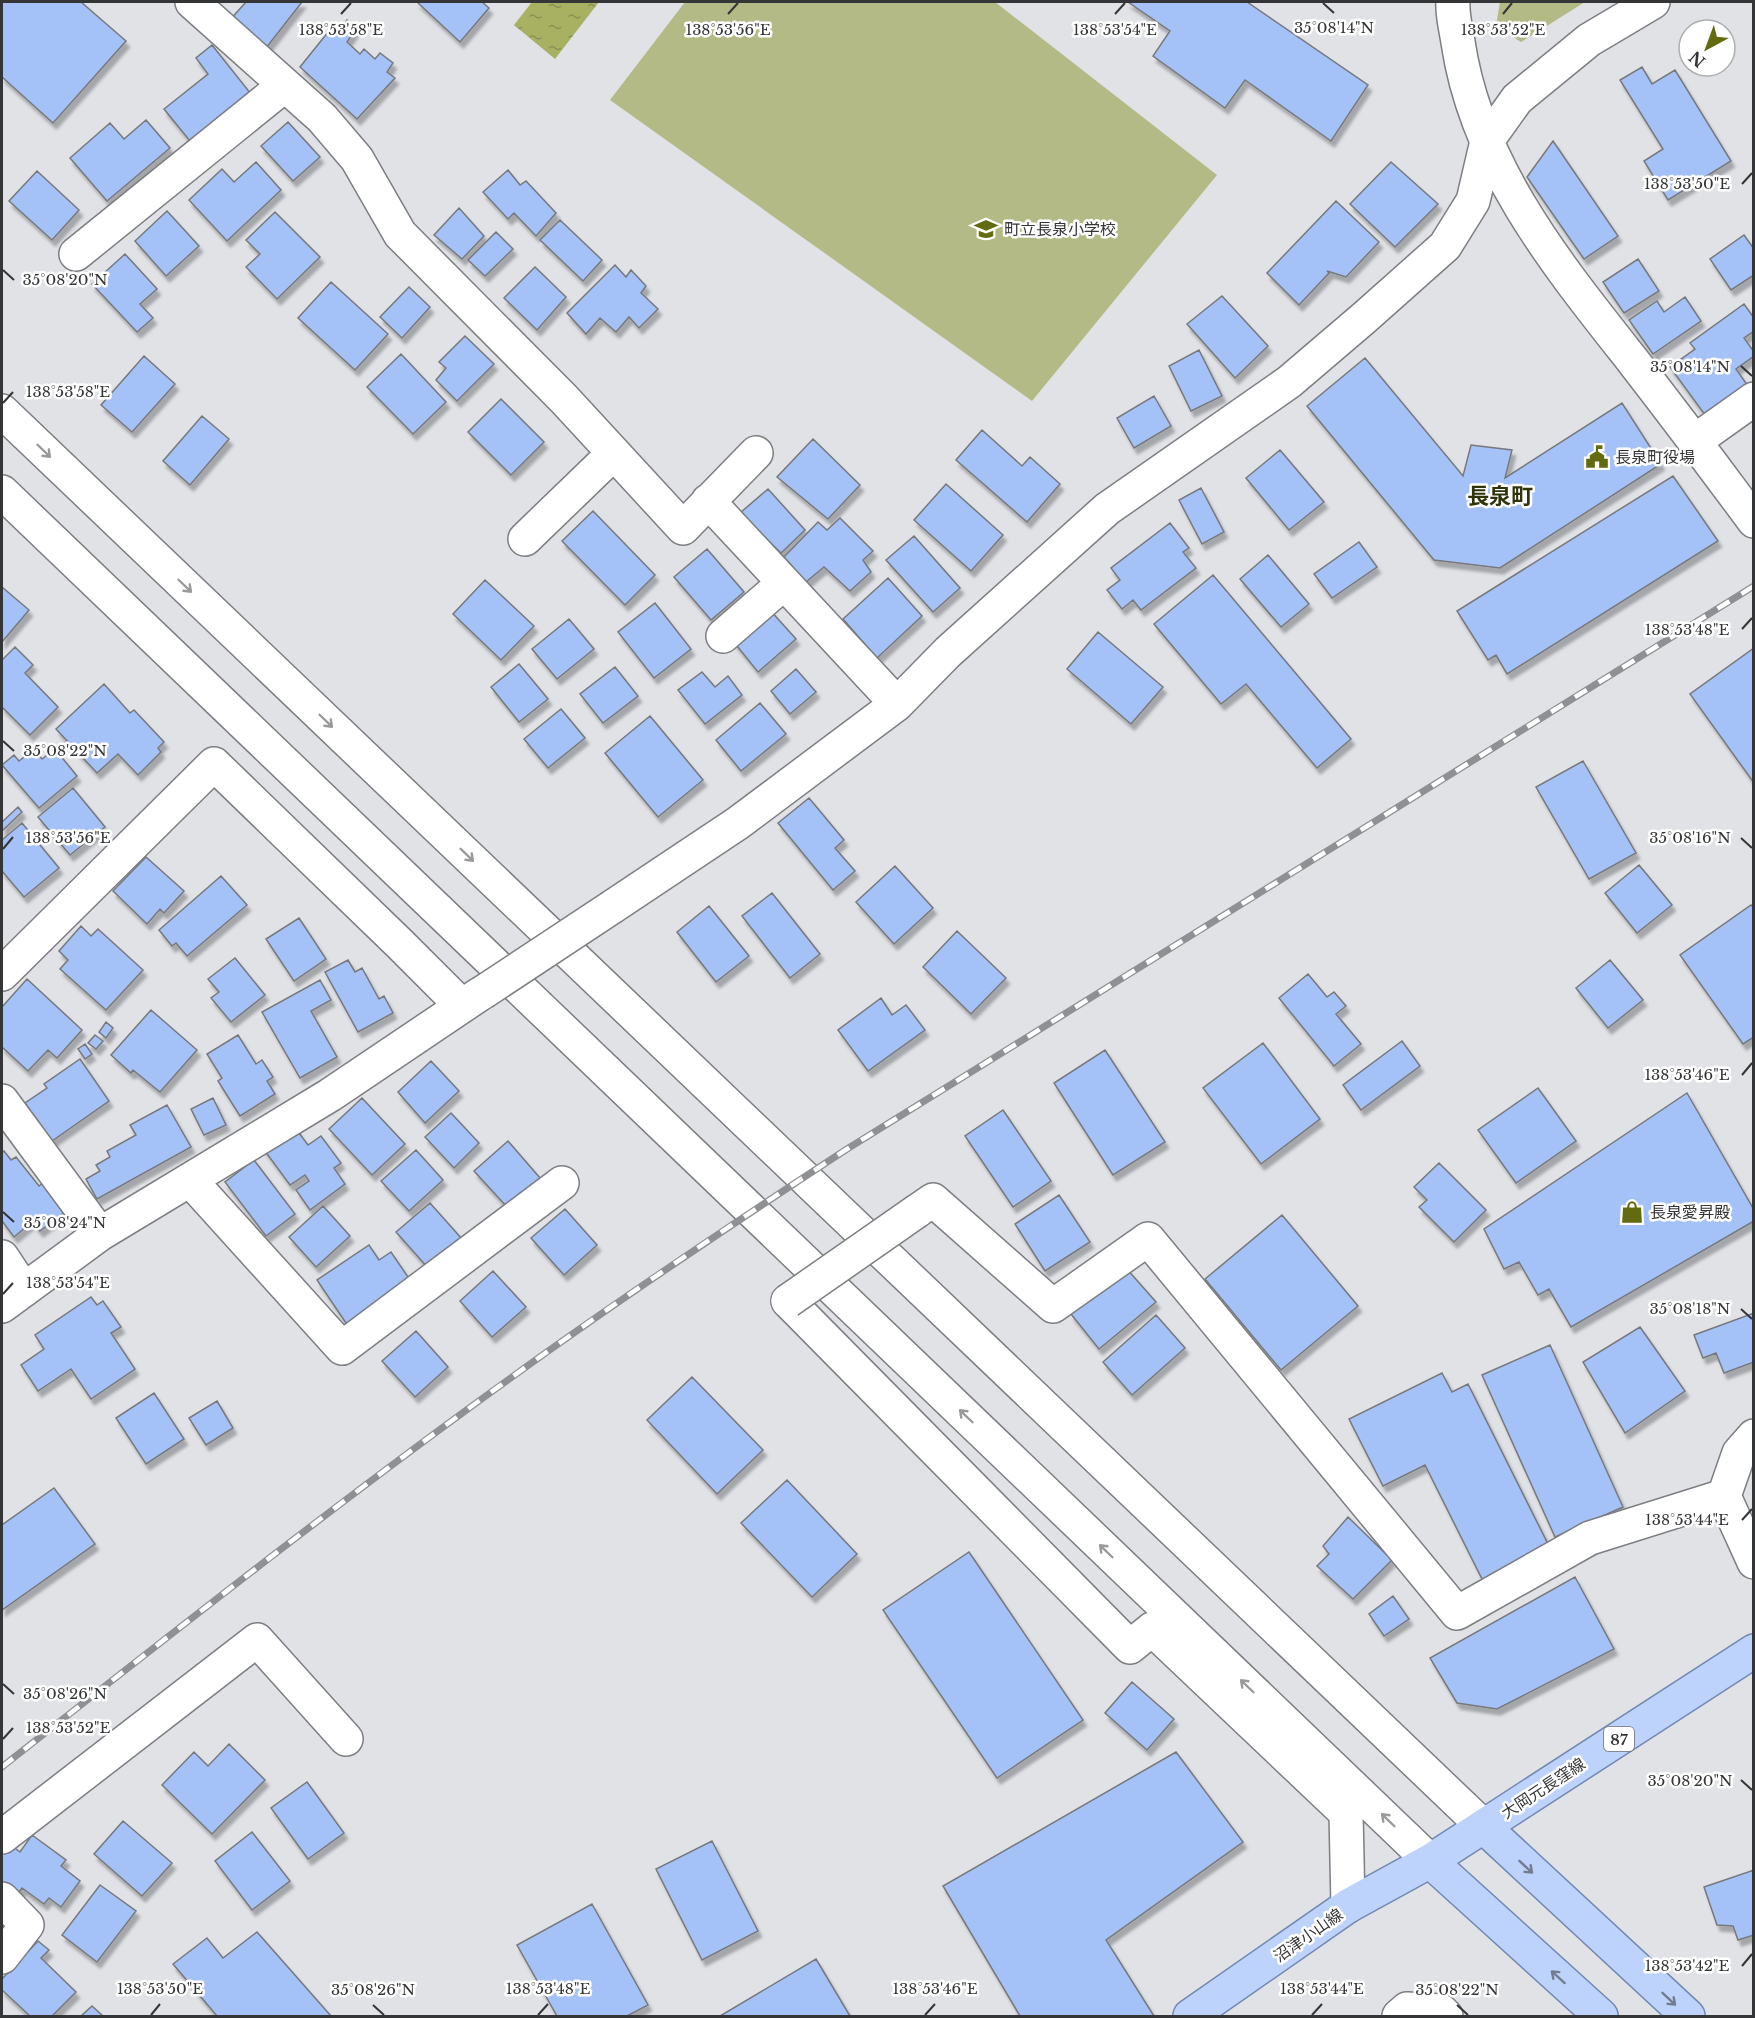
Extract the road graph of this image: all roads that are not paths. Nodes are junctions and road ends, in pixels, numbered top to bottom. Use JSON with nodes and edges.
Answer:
{"nodes":[{"id":1,"x":192,"y":2,"type":"edge"},
{"id":2,"x":1454,"y":2,"type":"edge"},
{"id":3,"x":1653,"y":2,"type":"edge"},
{"id":4,"x":285,"y":85,"type":"junction"},
{"id":5,"x":1487,"y":141,"type":"junction"},
{"id":6,"x":76,"y":254,"type":"dead end"},
{"id":7,"x":1754,"y":399,"type":"edge"},
{"id":8,"x":2,"y":411,"type":"edge"},
{"id":9,"x":1695,"y":441,"type":"junction"},
{"id":10,"x":614,"y":453,"type":"junction"},
{"id":11,"x":756,"y":453,"type":"dead end"},
{"id":12,"x":2,"y":492,"type":"edge"},
{"id":13,"x":708,"y":501,"type":"junction"},
{"id":14,"x":1754,"y":521,"type":"edge"},
{"id":15,"x":525,"y":539,"type":"dead end"},
{"id":16,"x":784,"y":583,"type":"junction"},
{"id":17,"x":723,"y":636,"type":"dead end"},
{"id":18,"x":897,"y":704,"type":"junction"},
{"id":19,"x":2,"y":974,"type":"edge"},
{"id":20,"x":472,"y":999,"type":"junction"},
{"id":21,"x":2,"y":1101,"type":"edge"},
{"id":22,"x":190,"y":1180,"type":"junction"},
{"id":23,"x":562,"y":1183,"type":"dead end"},
{"id":24,"x":100,"y":1234,"type":"junction"},
{"id":25,"x":2,"y":1257,"type":"edge"},
{"id":26,"x":13,"y":1298,"type":"edge"},
{"id":27,"x":1754,"y":1436,"type":"edge"},
{"id":28,"x":1724,"y":1496,"type":"junction"},
{"id":29,"x":1754,"y":1562,"type":"edge"},
{"id":30,"x":1754,"y":1651,"type":"edge"},
{"id":31,"x":346,"y":1739,"type":"dead end"},
{"id":32,"x":1484,"y":1827,"type":"junction"},
{"id":33,"x":2,"y":1837,"type":"edge"},
{"id":34,"x":1430,"y":1861,"type":"junction"},
{"id":35,"x":2,"y":1899,"type":"edge"},
{"id":36,"x":1348,"y":1906,"type":"junction"},
{"id":37,"x":2,"y":1957,"type":"edge"},
{"id":38,"x":1190,"y":2016,"type":"edge"},
{"id":39,"x":1399,"y":2016,"type":"edge"},
{"id":40,"x":1446,"y":2016,"type":"edge"},
{"id":41,"x":1601,"y":2016,"type":"edge"},
{"id":42,"x":1688,"y":2016,"type":"edge"}],
"edges":[{"from":1,"to":4,"type":"street"},
{"from":2,"to":5,"type":"street"},
{"from":3,"to":5,"type":"street"},
{"from":4,"to":6,"type":"street"},
{"from":4,"to":10,"type":"street"},
{"from":5,"to":9,"type":"street"},
{"from":5,"to":18,"type":"street"},
{"from":7,"to":9,"type":"street"},
{"from":8,"to":32,"type":"street","one_way":true},
{"from":9,"to":14,"type":"street"},
{"from":10,"to":13,"type":"street"},
{"from":10,"to":15,"type":"street"},
{"from":11,"to":13,"type":"street"},
{"from":34,"to":12,"type":"street","one_way":true},
{"from":13,"to":16,"type":"street"},
{"from":16,"to":17,"type":"street"},
{"from":16,"to":18,"type":"street"},
{"from":18,"to":20,"type":"street","bridge":true},
{"from":19,"to":20,"type":"street"},
{"from":20,"to":22,"type":"street"},
{"from":21,"to":24,"type":"street"},
{"from":22,"to":23,"type":"street"},
{"from":22,"to":24,"type":"street"},
{"from":24,"to":26,"type":"street"},
{"from":25,"to":26,"type":"street"},
{"from":27,"to":28,"type":"street"},
{"from":28,"to":29,"type":"street"},
{"from":28,"to":36,"type":"street","bridge":true},
{"from":30,"to":32,"type":"main road","name":"大岡元長窪線","number":"87"},
{"from":31,"to":33,"type":"street"},
{"from":32,"to":34,"type":"main road","name":"大岡元長窪線","number":"87"},
{"from":32,"to":42,"type":"main road","name":"大岡元長窪線","one_way":true},
{"from":34,"to":36,"type":"main road","name":"沼津小山線"},
{"from":41,"to":34,"type":"main road","one_way":true},
{"from":35,"to":37,"type":"street"},
{"from":36,"to":38,"type":"main road","name":"沼津小山線"},
{"from":39,"to":40,"type":"street"}]}
